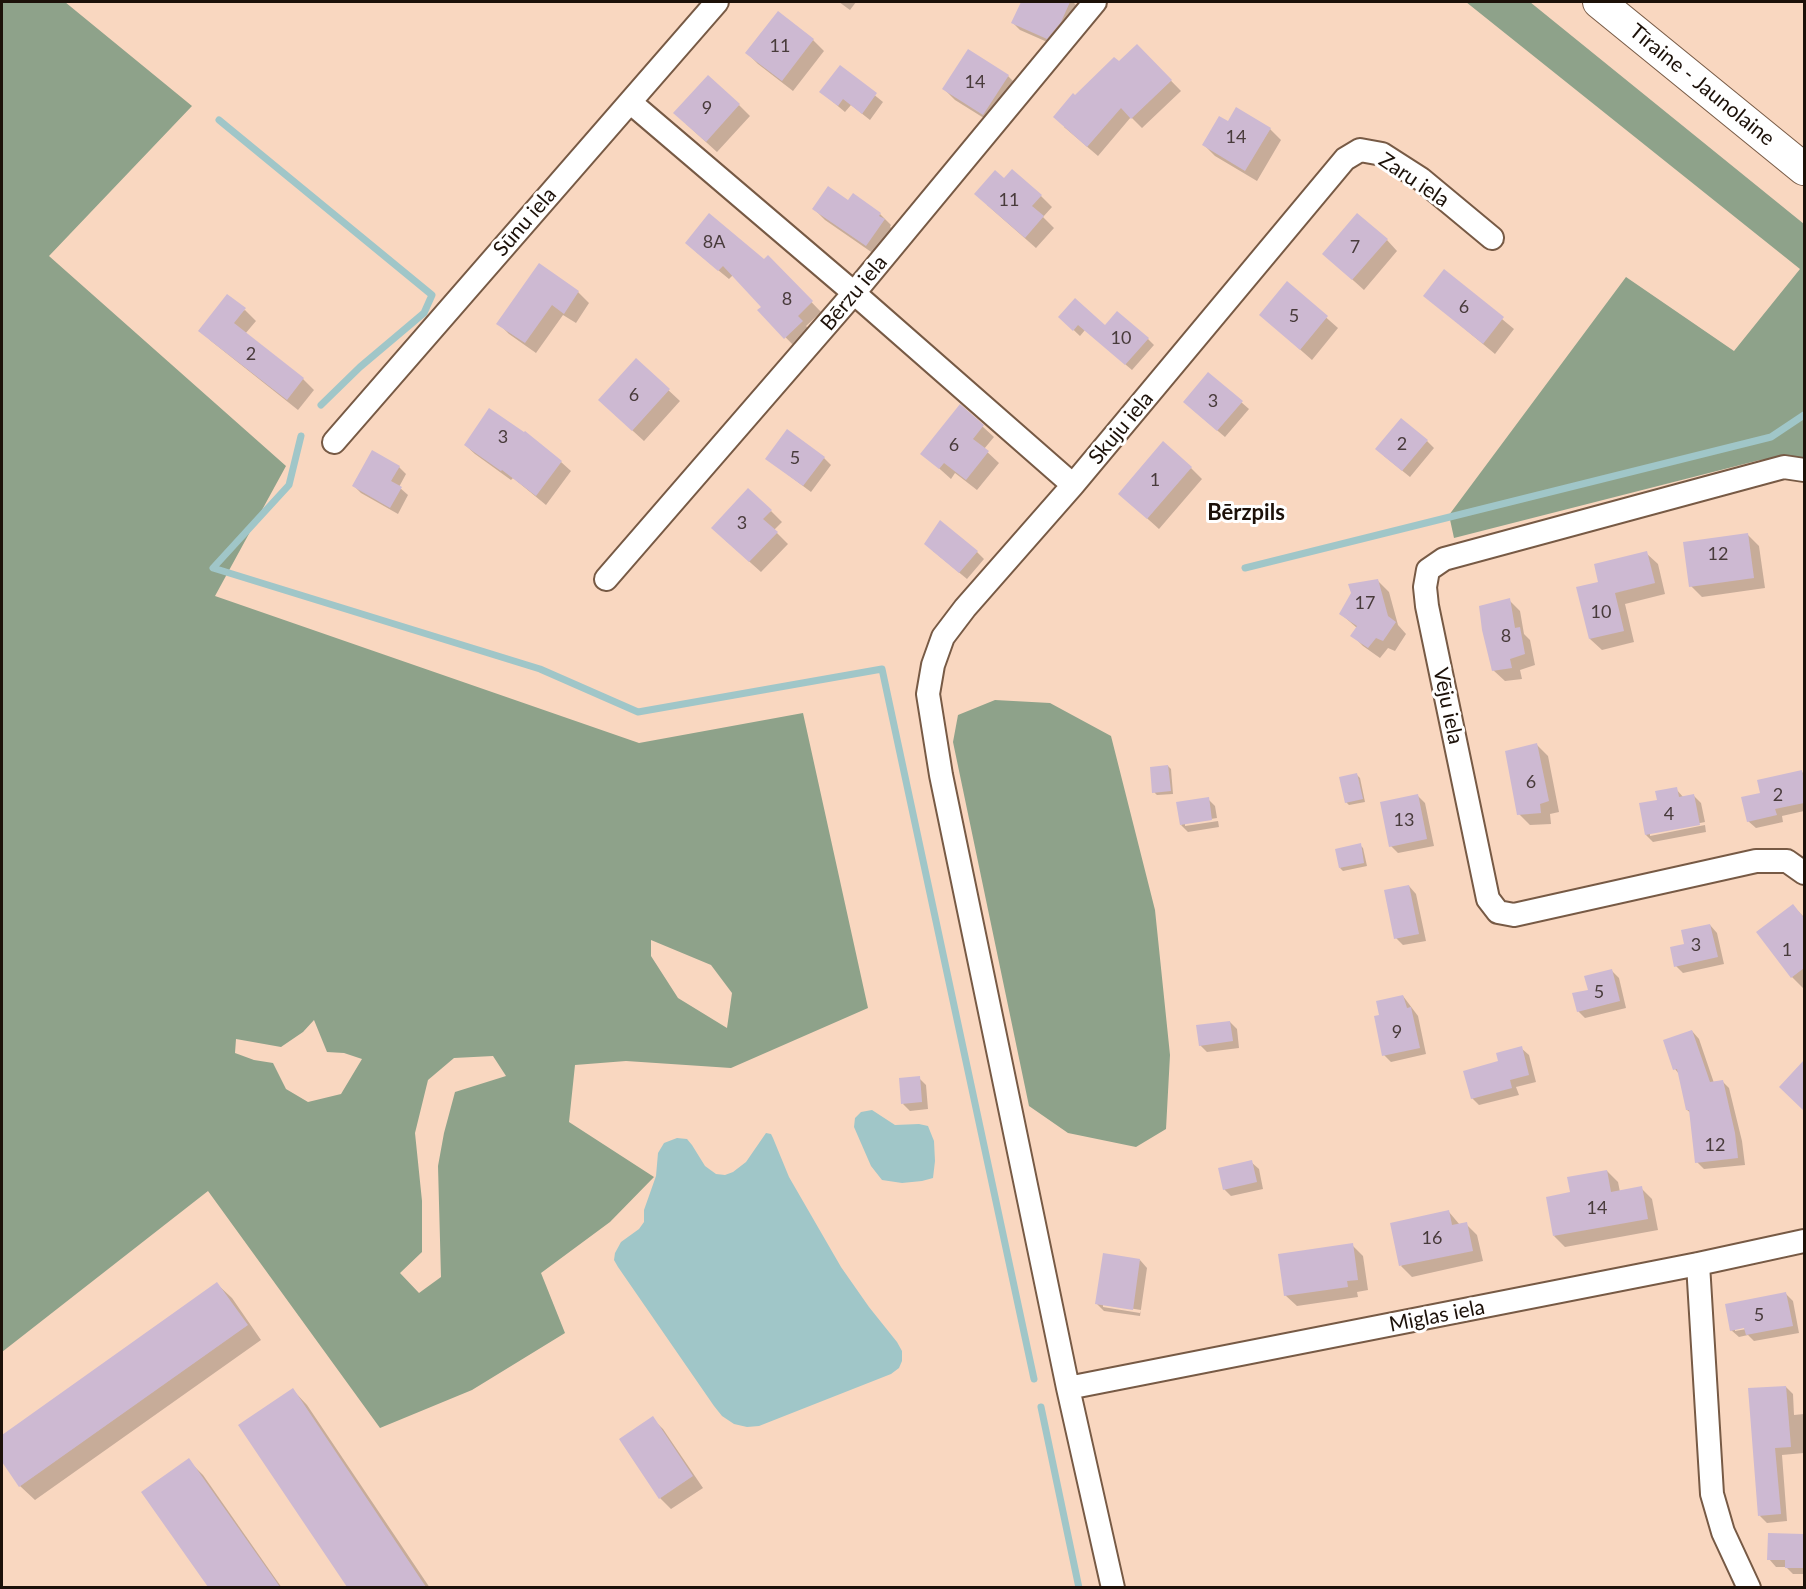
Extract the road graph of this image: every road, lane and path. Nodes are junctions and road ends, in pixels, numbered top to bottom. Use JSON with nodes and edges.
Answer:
{"nodes":[{"id":1,"x":717,"y":2,"type":"edge"},
{"id":2,"x":1095,"y":2,"type":"edge"},
{"id":3,"x":1599,"y":2,"type":"edge"},
{"id":4,"x":630,"y":102,"type":"junction"},
{"id":5,"x":1804,"y":169,"type":"edge"},
{"id":6,"x":1333,"y":171,"type":"joint"},
{"id":7,"x":1492,"y":238,"type":"dead end"},
{"id":8,"x":854,"y":293,"type":"junction"},
{"id":9,"x":334,"y":442,"type":"dead end"},
{"id":10,"x":1804,"y":470,"type":"edge"},
{"id":11,"x":1073,"y":485,"type":"junction"},
{"id":12,"x":606,"y":579,"type":"dead end"},
{"id":13,"x":1804,"y":873,"type":"edge"},
{"id":14,"x":1804,"y":1241,"type":"edge"},
{"id":15,"x":1698,"y":1264,"type":"junction"},
{"id":16,"x":1068,"y":1388,"type":"junction"},
{"id":17,"x":1113,"y":1587,"type":"edge"},
{"id":18,"x":1749,"y":1587,"type":"edge"}],
"edges":[{"from":1,"to":4,"type":"street","name":"Sūnu iela"},
{"from":2,"to":8,"type":"street","name":"Bērzu iela"},
{"from":3,"to":5,"type":"main road","name":"Tīraine - Jaunolaine"},
{"from":4,"to":8,"type":"street"},
{"from":4,"to":9,"type":"street","name":"Sūnu iela"},
{"from":6,"to":7,"type":"street","name":"Zaru iela"},
{"from":6,"to":11,"type":"street","name":"Skuju iela"},
{"from":8,"to":11,"type":"street"},
{"from":8,"to":12,"type":"street","name":"Bērzu iela"},
{"from":10,"to":13,"type":"street","name":"Vēju iela"},
{"from":11,"to":16,"type":"street","name":"Skuju iela"},
{"from":14,"to":15,"type":"street","name":"Miglas iela"},
{"from":15,"to":16,"type":"street","name":"Miglas iela"},
{"from":15,"to":18,"type":"street"},
{"from":16,"to":17,"type":"street","name":"Skuju iela"}]}
